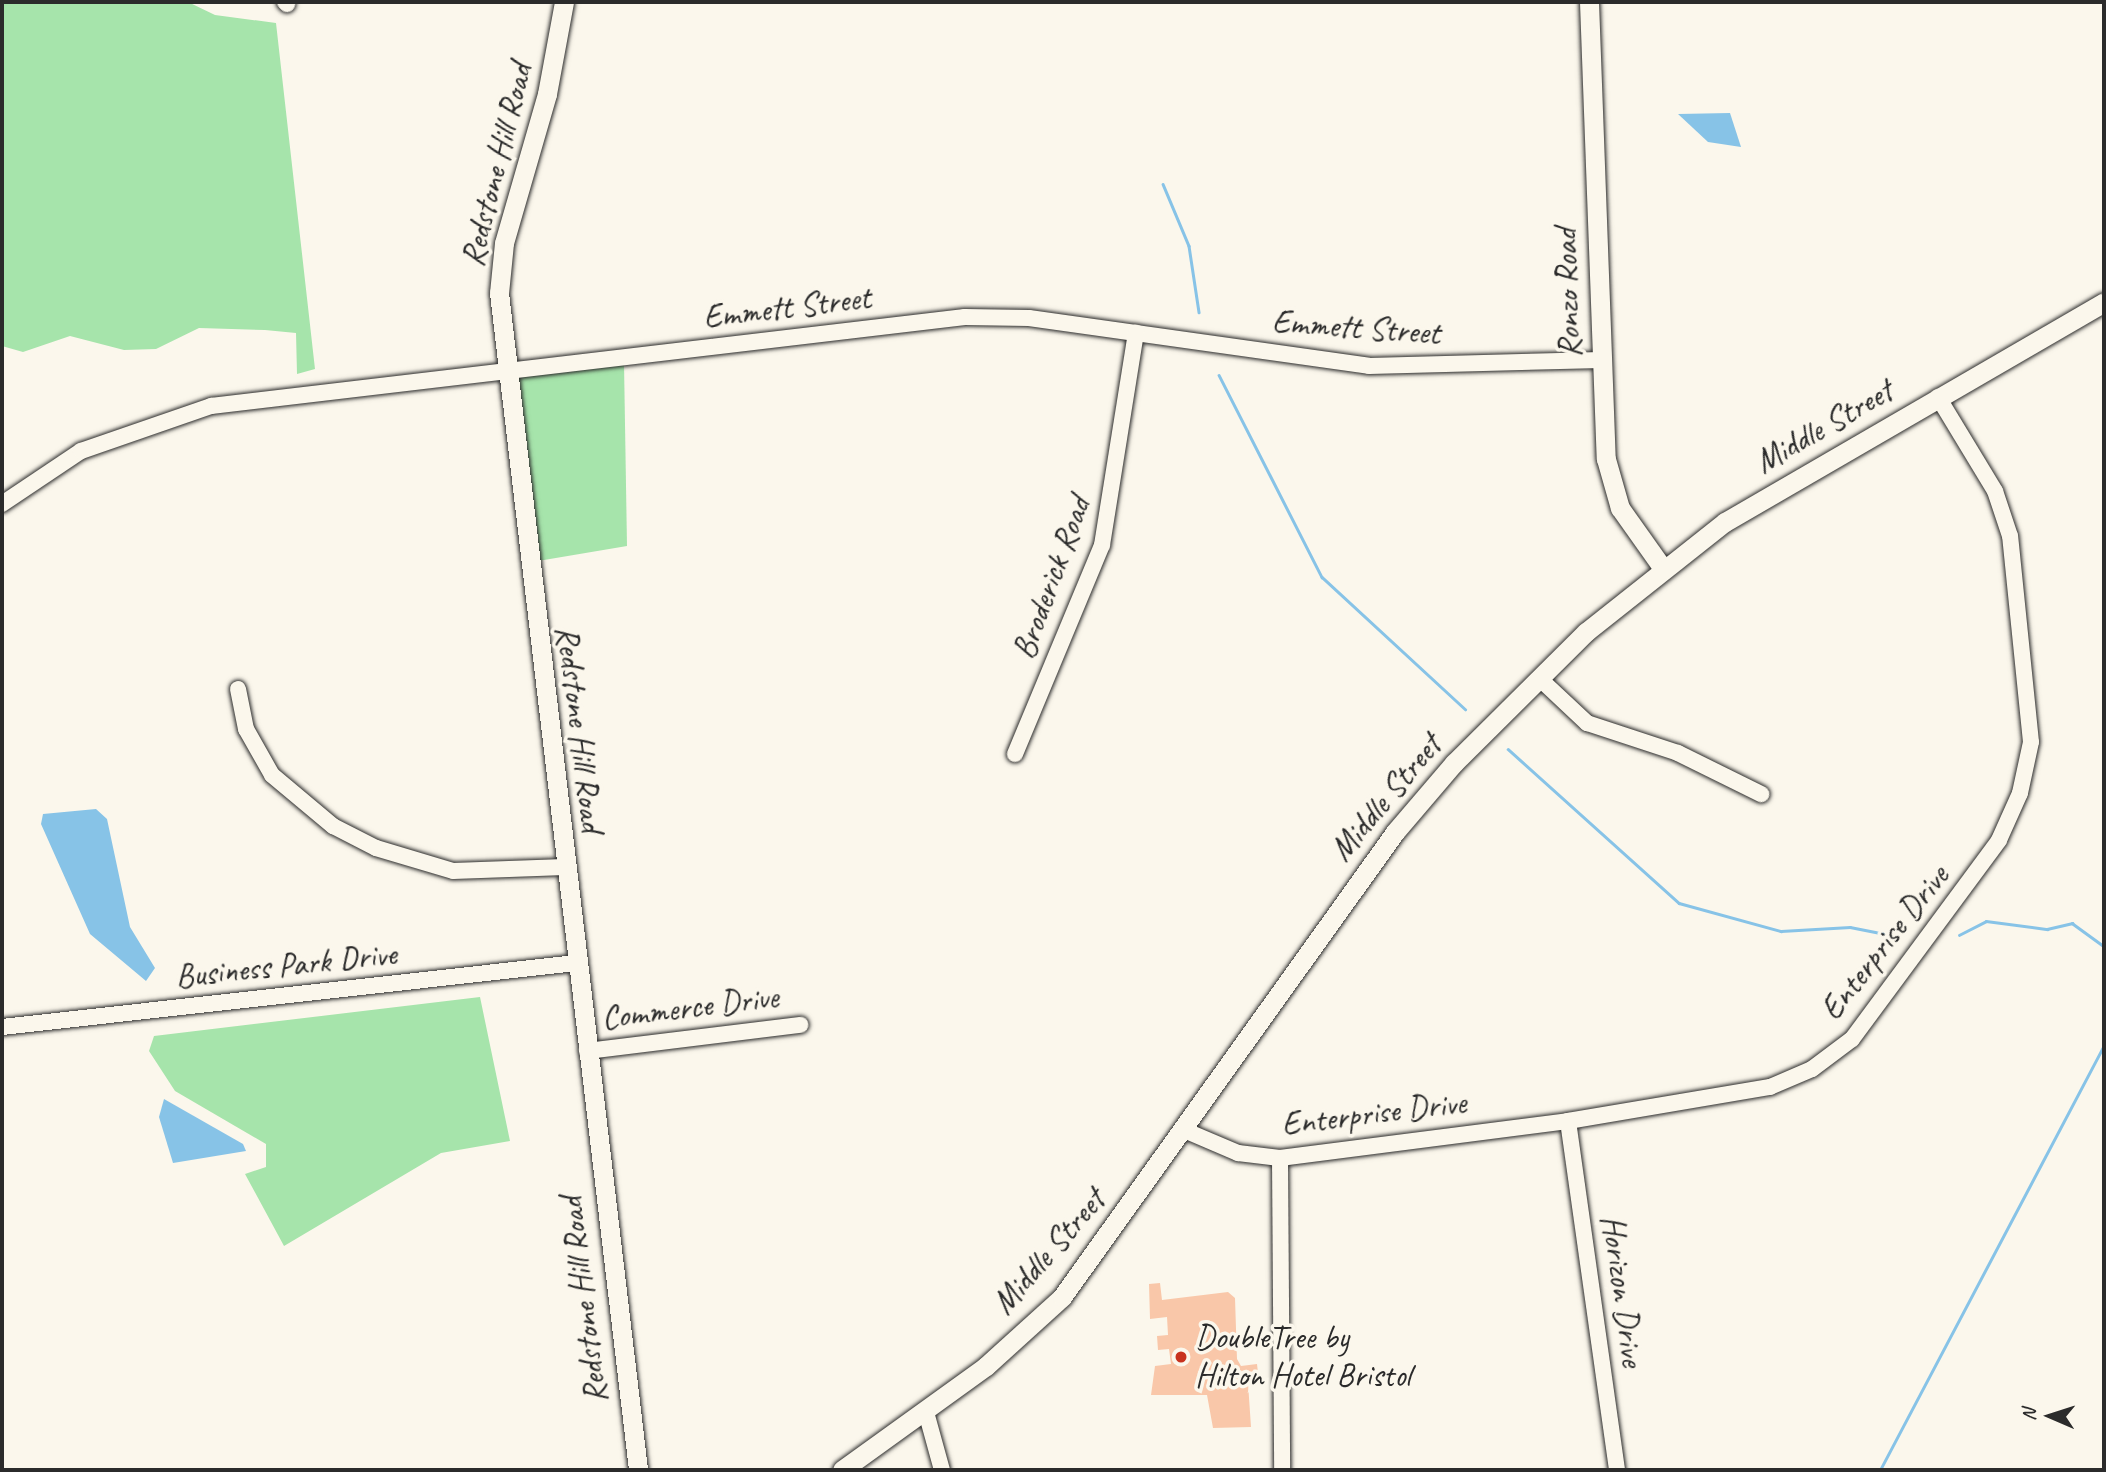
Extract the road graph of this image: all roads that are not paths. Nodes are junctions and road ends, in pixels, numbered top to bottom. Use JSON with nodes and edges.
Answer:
{"nodes":[{"id":1,"x":564,"y":2,"type":"edge"},
{"id":2,"x":1589,"y":2,"type":"edge"},
{"id":3,"x":2104,"y":302,"type":"edge"},
{"id":4,"x":1136,"y":333,"type":"junction"},
{"id":5,"x":1602,"y":360,"type":"junction"},
{"id":6,"x":505,"y":368,"type":"junction"},
{"id":7,"x":1938,"y":397,"type":"junction"},
{"id":8,"x":2,"y":504,"type":"edge"},
{"id":9,"x":1662,"y":567,"type":"junction"},
{"id":10,"x":1539,"y":678,"type":"junction"},
{"id":11,"x":238,"y":689,"type":"dead end"},
{"id":12,"x":1015,"y":754,"type":"dead end"},
{"id":13,"x":1761,"y":794,"type":"dead end"},
{"id":14,"x":565,"y":867,"type":"junction"},
{"id":15,"x":576,"y":963,"type":"junction"},
{"id":16,"x":800,"y":1025,"type":"dead end"},
{"id":17,"x":2,"y":1027,"type":"edge"},
{"id":18,"x":587,"y":1051,"type":"junction"},
{"id":19,"x":1568,"y":1121,"type":"junction"},
{"id":20,"x":1184,"y":1130,"type":"junction"},
{"id":21,"x":1280,"y":1158,"type":"junction"},
{"id":22,"x":926,"y":1412,"type":"junction"},
{"id":23,"x":638,"y":1470,"type":"edge"},
{"id":24,"x":842,"y":1470,"type":"edge"},
{"id":25,"x":942,"y":1470,"type":"edge"},
{"id":26,"x":1282,"y":1470,"type":"edge"},
{"id":27,"x":1617,"y":1470,"type":"edge"}],
"edges":[{"from":1,"to":6,"type":"main road","name":"Redstone Hill Road"},
{"from":2,"to":5,"type":"main road","name":"Ronzo Road"},
{"from":3,"to":7,"type":"main road","name":"Middle Street"},
{"from":4,"to":5,"type":"street","name":"Emmett Street"},
{"from":4,"to":6,"type":"street","name":"Emmett Street"},
{"from":4,"to":12,"type":"street","name":"Broderick Road"},
{"from":5,"to":9,"type":"main road","name":"Ronzo Road"},
{"from":6,"to":8,"type":"street","name":"Emmett Street"},
{"from":6,"to":14,"type":"main road","name":"Redstone Hill Road"},
{"from":7,"to":9,"type":"main road","name":"Middle Street"},
{"from":7,"to":19,"type":"street","name":"Enterprise Drive"},
{"from":9,"to":10,"type":"main road","name":"Middle Street"},
{"from":10,"to":13,"type":"street"},
{"from":10,"to":20,"type":"main road","name":"Middle Street"},
{"from":11,"to":14,"type":"street"},
{"from":14,"to":15,"type":"main road","name":"Redstone Hill Road"},
{"from":15,"to":17,"type":"street","name":"Business Park Drive"},
{"from":15,"to":18,"type":"main road","name":"Redstone Hill Road"},
{"from":16,"to":18,"type":"street","name":"Commerce Drive"},
{"from":18,"to":23,"type":"main road","name":"Redstone Hill Road"},
{"from":19,"to":21,"type":"street","name":"Enterprise Drive"},
{"from":19,"to":27,"type":"street","name":"Horizon Drive"},
{"from":20,"to":21,"type":"street","name":"Enterprise Drive"},
{"from":20,"to":22,"type":"main road","name":"Middle Street"},
{"from":21,"to":26,"type":"street"},
{"from":22,"to":24,"type":"main road","name":"Middle Street"},
{"from":22,"to":25,"type":"street"}]}
